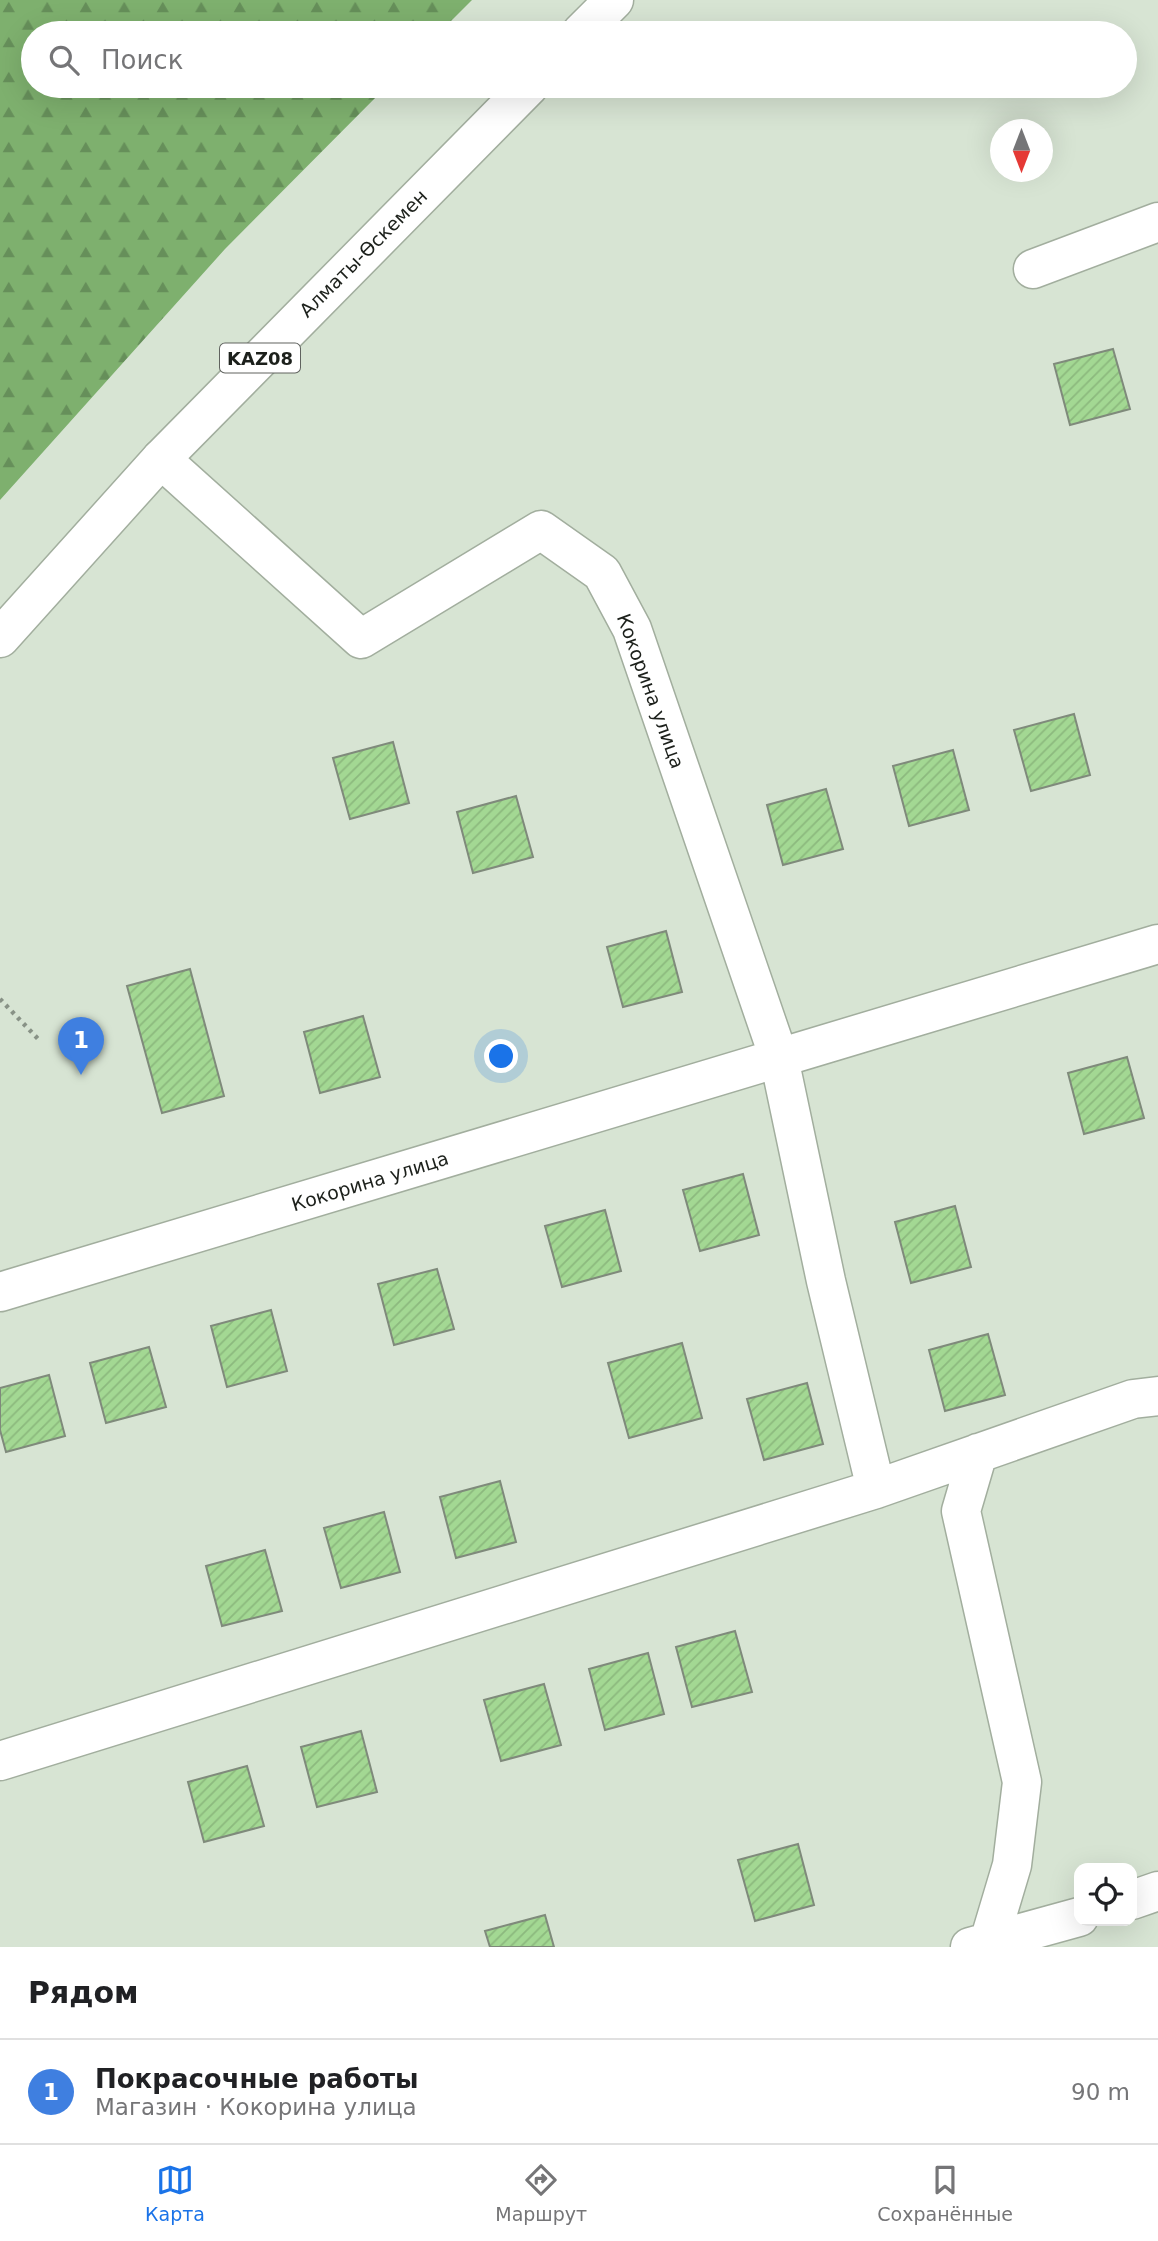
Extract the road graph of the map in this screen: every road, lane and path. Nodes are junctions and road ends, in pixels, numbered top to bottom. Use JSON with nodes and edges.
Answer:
{"nodes":[{"id":1,"x":614,"y":0,"type":"edge"},
{"id":2,"x":593,"y":21,"type":"edge"},
{"id":3,"x":517,"y":98,"type":"edge"},
{"id":4,"x":1158,"y":222,"type":"edge"},
{"id":5,"x":1033,"y":270,"type":"dead end"},
{"id":6,"x":161,"y":459,"type":"junction"},
{"id":7,"x":0,"y":638,"type":"edge"},
{"id":8,"x":1158,"y":944,"type":"edge"},
{"id":9,"x":0,"y":999,"type":"edge"},
{"id":10,"x":41,"y":1042,"type":"dead end"},
{"id":11,"x":779,"y":1058,"type":"junction"},
{"id":12,"x":0,"y":1292,"type":"edge"},
{"id":13,"x":1158,"y":1396,"type":"edge"},
{"id":14,"x":978,"y":1453,"type":"junction"},
{"id":15,"x":913,"y":1476,"type":"junction"},
{"id":16,"x":876,"y":1489,"type":"junction"},
{"id":17,"x":961,"y":1511,"type":"junction"},
{"id":18,"x":0,"y":1761,"type":"edge"},
{"id":19,"x":1158,"y":1891,"type":"edge"},
{"id":20,"x":1137,"y":1897,"type":"edge"},
{"id":21,"x":1074,"y":1918,"type":"edge"},
{"id":22,"x":979,"y":1944,"type":"edge"}],
"edges":[{"from":1,"to":2,"type":"main road"},
{"from":3,"to":6,"type":"main road","name":"Алматы-Өскемен","number":"KAZ08"},
{"from":4,"to":5,"type":"main road"},
{"from":6,"to":7,"type":"main road","name":"Алматы-Өскемен","number":"KAZ08"},
{"from":6,"to":11,"type":"main road","name":"Кокорина улица"},
{"from":8,"to":11,"type":"main road","name":"Кокорина улица"},
{"from":9,"to":10,"type":"path"},
{"from":11,"to":12,"type":"main road","name":"Кокорина улица"},
{"from":11,"to":16,"type":"main road"},
{"from":13,"to":14,"type":"main road"},
{"from":14,"to":15,"type":"main road"},
{"from":14,"to":17,"type":"main road"},
{"from":15,"to":16,"type":"main road"},
{"from":15,"to":17,"type":"main road"},
{"from":16,"to":18,"type":"main road"},
{"from":17,"to":22,"type":"main road"},
{"from":19,"to":20,"type":"main road"},
{"from":21,"to":22,"type":"main road"}]}
